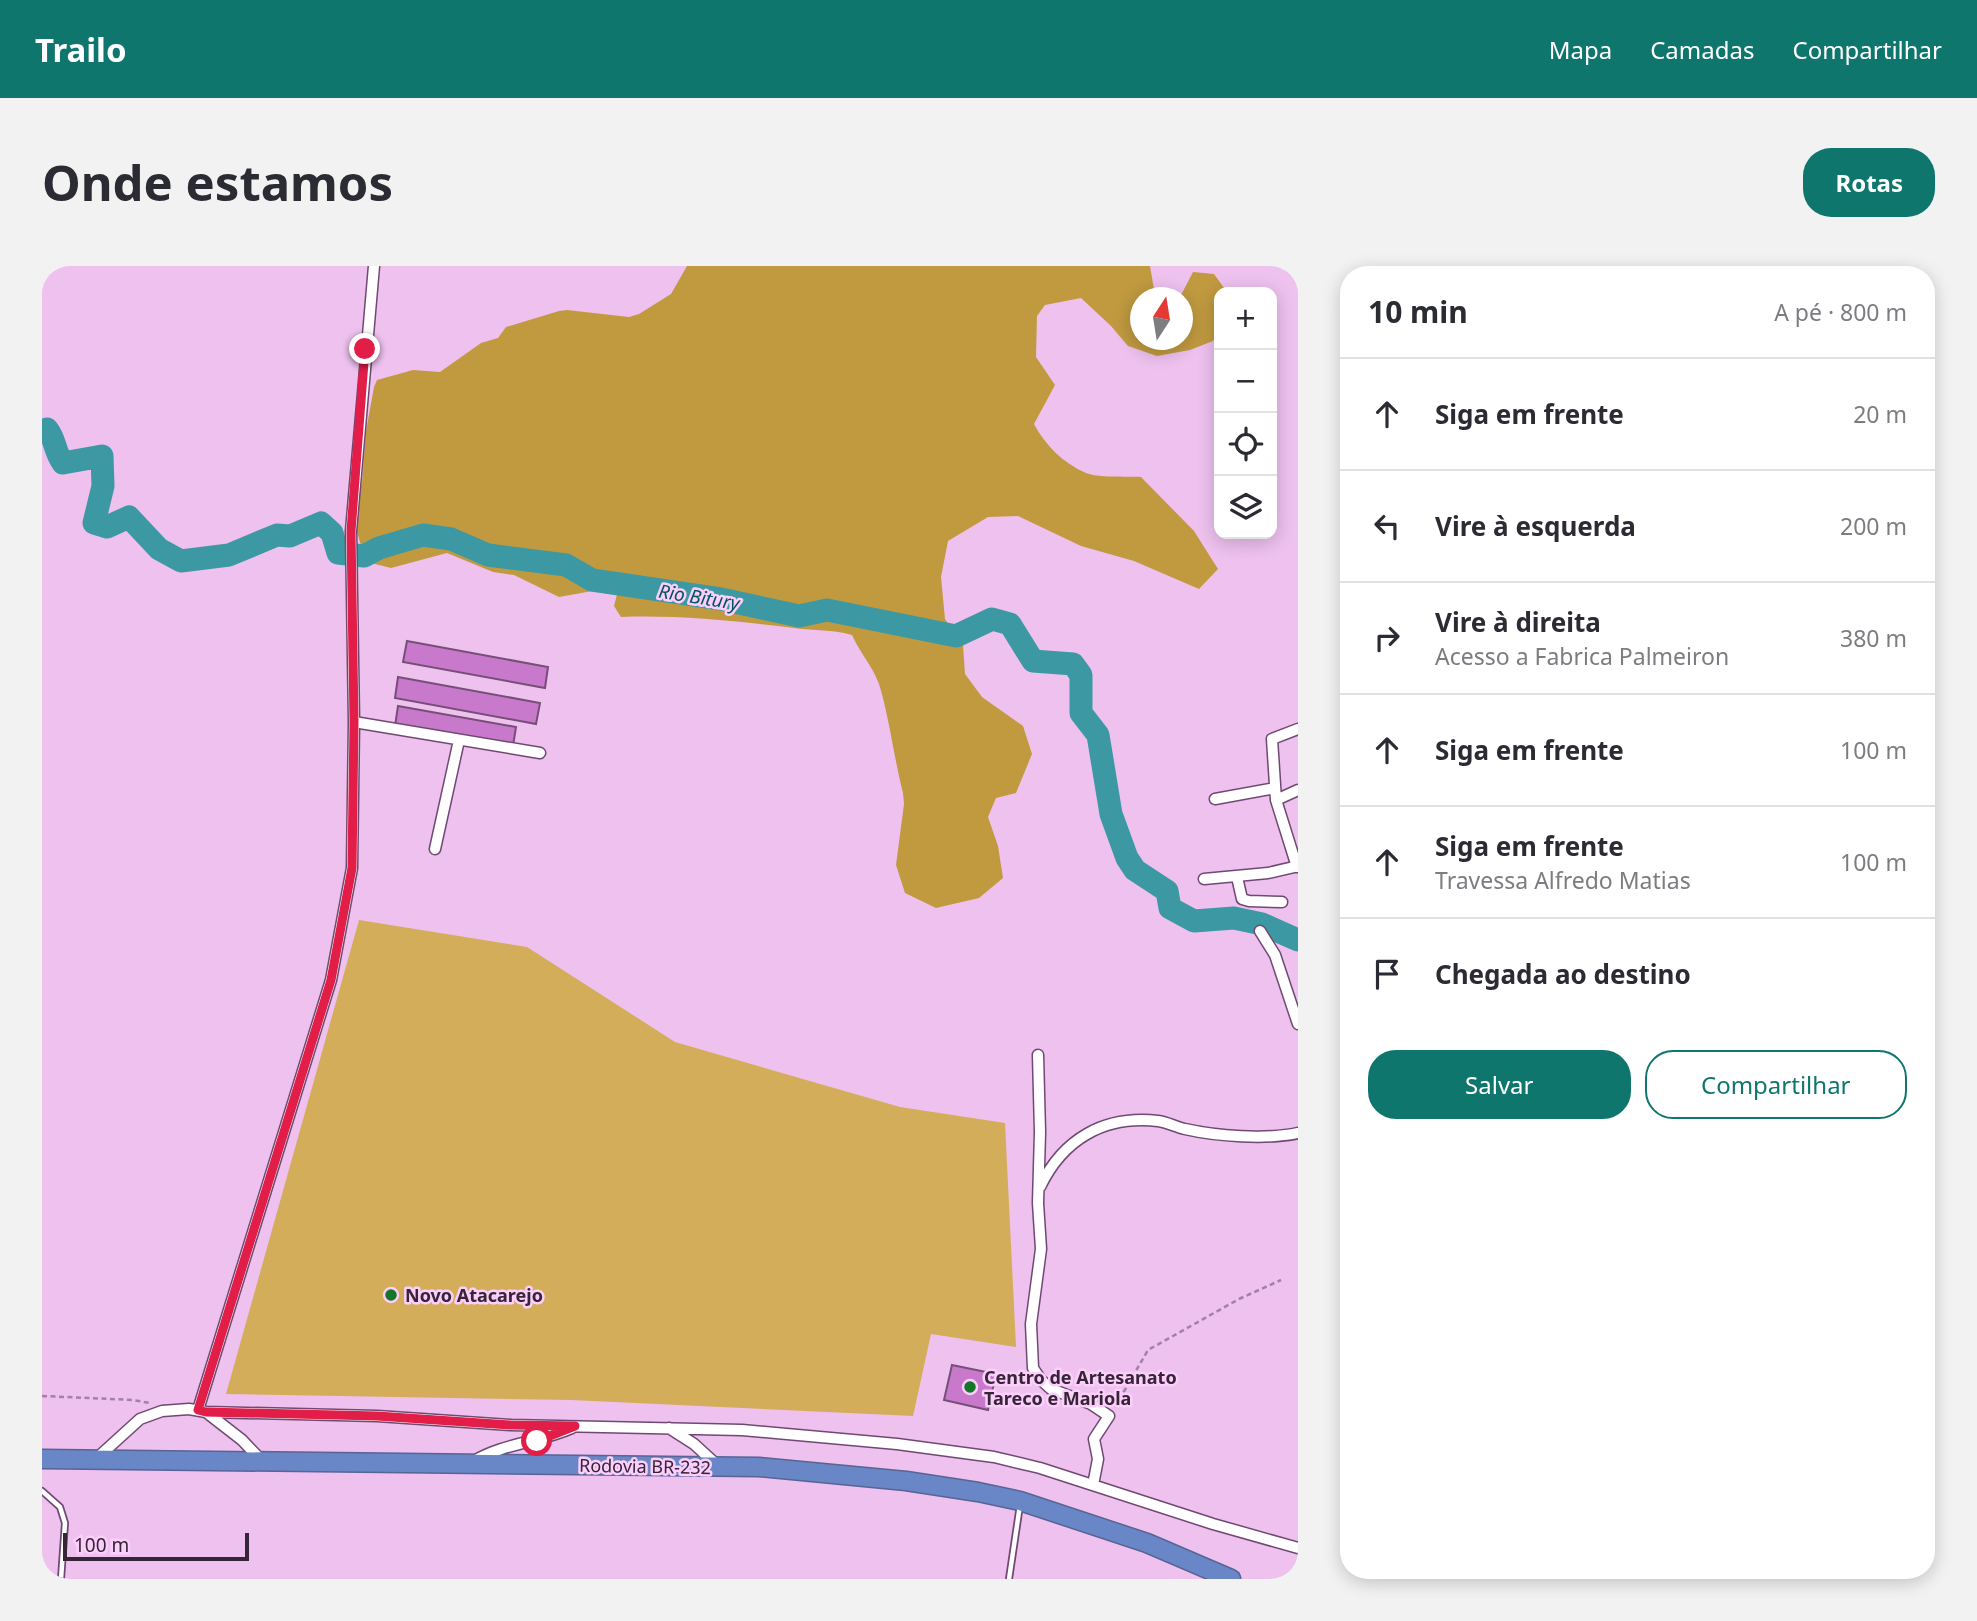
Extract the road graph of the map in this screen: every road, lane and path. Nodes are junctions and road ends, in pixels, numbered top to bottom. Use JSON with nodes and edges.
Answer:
{"nodes":[{"id":1,"x":374,"y":266,"type":"edge"},
{"id":2,"x":354,"y":722,"type":"junction"},
{"id":3,"x":1298,"y":729,"type":"edge"},
{"id":4,"x":459,"y":740,"type":"junction"},
{"id":5,"x":540,"y":753,"type":"dead end"},
{"id":6,"x":1275,"y":788,"type":"junction"},
{"id":7,"x":1298,"y":790,"type":"edge"},
{"id":8,"x":1215,"y":799,"type":"dead end"},
{"id":9,"x":1276,"y":800,"type":"junction"},
{"id":10,"x":435,"y":849,"type":"dead end"},
{"id":11,"x":1298,"y":867,"type":"edge"},
{"id":12,"x":1237,"y":877,"type":"junction"},
{"id":13,"x":1204,"y":879,"type":"dead end"},
{"id":14,"x":1282,"y":902,"type":"dead end"},
{"id":15,"x":1260,"y":931,"type":"dead end"},
{"id":16,"x":1298,"y":1024,"type":"edge"},
{"id":17,"x":1038,"y":1055,"type":"dead end"},
{"id":18,"x":1298,"y":1133,"type":"edge"},
{"id":19,"x":1038,"y":1191,"type":"junction"},
{"id":20,"x":1281,"y":1280,"type":"dead end"},
{"id":21,"x":42,"y":1396,"type":"edge"},
{"id":22,"x":156,"y":1404,"type":"dead end"},
{"id":23,"x":202,"y":1411,"type":"junction"},
{"id":24,"x":1109,"y":1416,"type":"junction"},
{"id":25,"x":575,"y":1426,"type":"junction"},
{"id":26,"x":668,"y":1428,"type":"junction"},
{"id":27,"x":42,"y":1459,"type":"edge"},
{"id":28,"x":96,"y":1460,"type":"junction"},
{"id":29,"x":262,"y":1461,"type":"junction"},
{"id":30,"x":470,"y":1464,"type":"junction"},
{"id":31,"x":719,"y":1467,"type":"junction"},
{"id":32,"x":1093,"y":1485,"type":"junction"},
{"id":33,"x":42,"y":1491,"type":"edge"},
{"id":34,"x":1020,"y":1501,"type":"junction"},
{"id":35,"x":1298,"y":1548,"type":"edge"},
{"id":36,"x":61,"y":1579,"type":"edge"},
{"id":37,"x":1009,"y":1579,"type":"edge"},
{"id":38,"x":1231,"y":1579,"type":"edge"}],
"edges":[{"from":1,"to":2,"type":"street"},
{"from":2,"to":4,"type":"street"},
{"from":2,"to":23,"type":"street"},
{"from":3,"to":6,"type":"street"},
{"from":4,"to":5,"type":"street"},
{"from":4,"to":10,"type":"street"},
{"from":6,"to":8,"type":"street"},
{"from":6,"to":9,"type":"street"},
{"from":7,"to":9,"type":"street"},
{"from":9,"to":11,"type":"street"},
{"from":11,"to":12,"type":"street"},
{"from":12,"to":13,"type":"street"},
{"from":12,"to":14,"type":"street"},
{"from":15,"to":16,"type":"street"},
{"from":17,"to":19,"type":"street"},
{"from":18,"to":19,"type":"street"},
{"from":19,"to":24,"type":"street"},
{"from":20,"to":24,"type":"path"},
{"from":21,"to":22,"type":"path"},
{"from":23,"to":25,"type":"street"},
{"from":23,"to":28,"type":"street"},
{"from":23,"to":29,"type":"street"},
{"from":24,"to":32,"type":"street"},
{"from":25,"to":26,"type":"street"},
{"from":25,"to":30,"type":"street"},
{"from":26,"to":31,"type":"street"},
{"from":26,"to":32,"type":"street"},
{"from":27,"to":28,"type":"highway","name":"Rodovia BR-232"},
{"from":28,"to":29,"type":"highway","name":"Rodovia BR-232"},
{"from":29,"to":30,"type":"highway","name":"Rodovia BR-232"},
{"from":30,"to":31,"type":"highway","name":"Rodovia BR-232"},
{"from":31,"to":34,"type":"highway","name":"Rodovia BR-232"},
{"from":32,"to":35,"type":"street"},
{"from":33,"to":36,"type":"lane"},
{"from":34,"to":37,"type":"lane"},
{"from":34,"to":38,"type":"highway","name":"Rodovia BR-232"}]}
